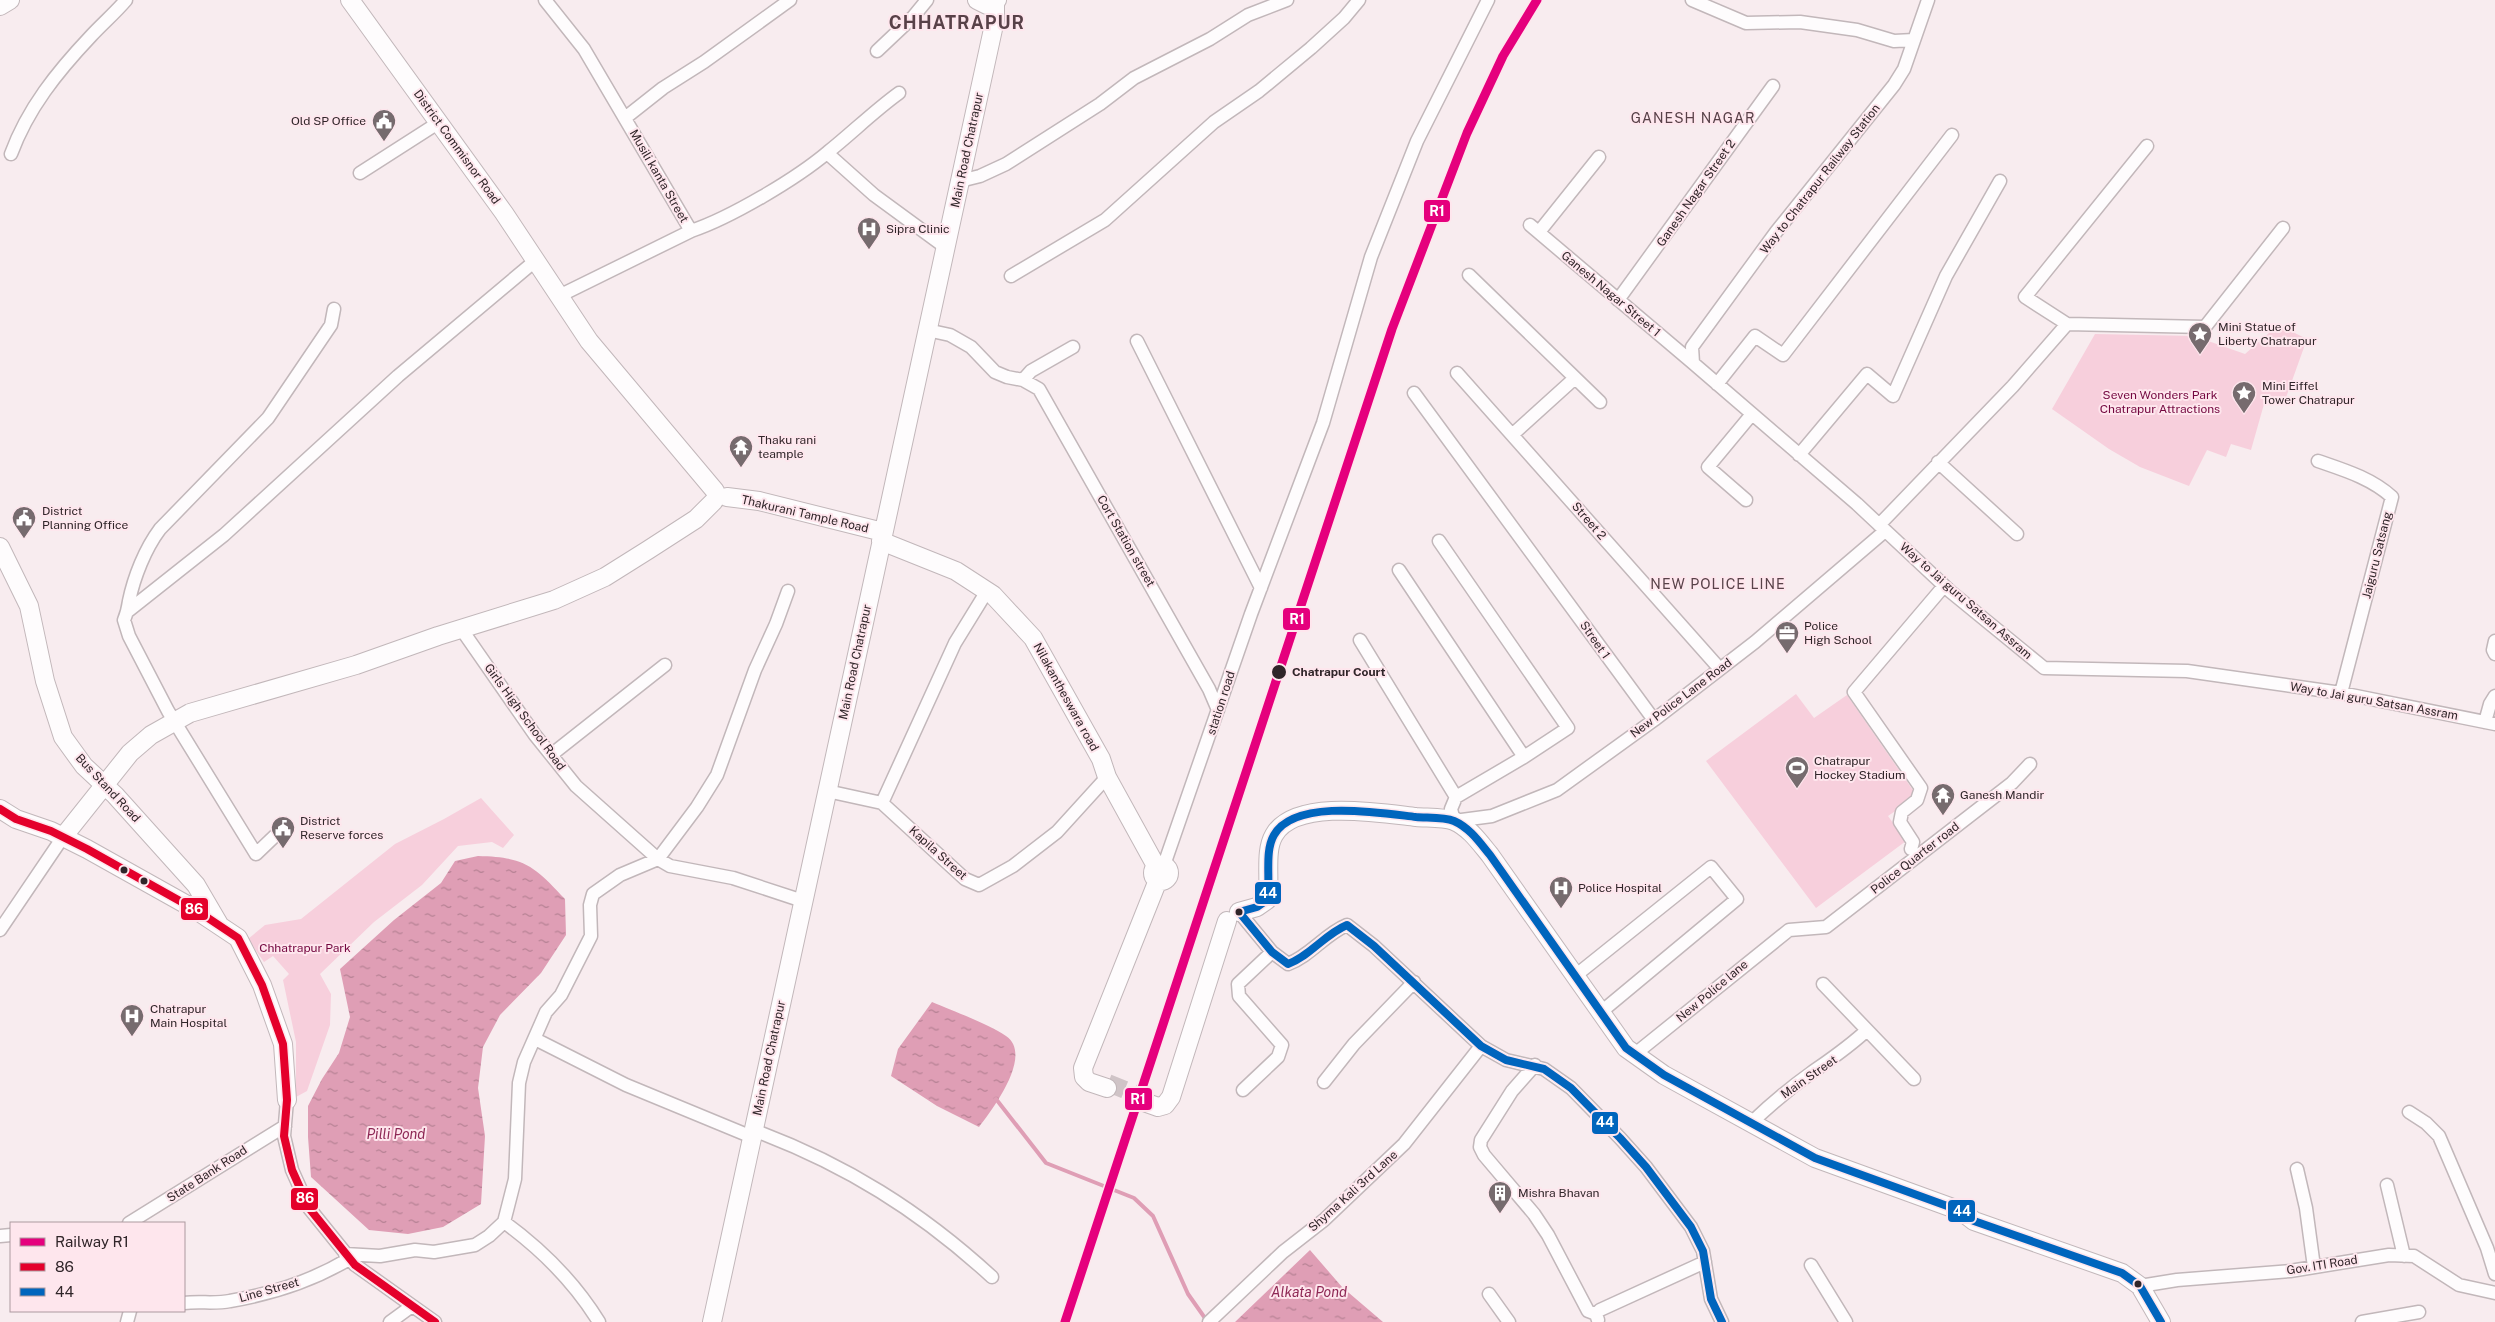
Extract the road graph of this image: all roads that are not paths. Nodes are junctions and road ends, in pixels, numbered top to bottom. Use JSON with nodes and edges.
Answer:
{"nodes":[{"id":1,"x":10,"y":0,"type":"edge"},
{"id":2,"x":126,"y":0,"type":"edge"},
{"id":3,"x":350,"y":0,"type":"edge"},
{"id":4,"x":545,"y":0,"type":"edge"},
{"id":5,"x":790,"y":0,"type":"edge"},
{"id":6,"x":927,"y":0,"type":"edge"},
{"id":7,"x":977,"y":0,"type":"edge"},
{"id":8,"x":1287,"y":0,"type":"edge"},
{"id":9,"x":1359,"y":0,"type":"edge"},
{"id":10,"x":1488,"y":0,"type":"edge"},
{"id":11,"x":1692,"y":0,"type":"edge"},
{"id":12,"x":1928,"y":0,"type":"edge"},
{"id":13,"x":996,"y":1,"type":"edge"},
{"id":14,"x":0,"y":6,"type":"edge"},
{"id":15,"x":1914,"y":40,"type":"junction"},
{"id":16,"x":877,"y":51,"type":"dead end"},
{"id":17,"x":1773,"y":86,"type":"dead end"},
{"id":18,"x":899,"y":93,"type":"dead end"},
{"id":19,"x":625,"y":118,"type":"junction"},
{"id":20,"x":438,"y":123,"type":"junction"},
{"id":21,"x":1952,"y":135,"type":"dead end"},
{"id":22,"x":2147,"y":146,"type":"dead end"},
{"id":23,"x":827,"y":153,"type":"junction"},
{"id":24,"x":11,"y":154,"type":"dead end"},
{"id":25,"x":1599,"y":157,"type":"dead end"},
{"id":26,"x":360,"y":173,"type":"dead end"},
{"id":27,"x":2000,"y":180,"type":"dead end"},
{"id":28,"x":960,"y":181,"type":"junction"},
{"id":29,"x":2283,"y":228,"type":"dead end"},
{"id":30,"x":691,"y":231,"type":"junction"},
{"id":31,"x":945,"y":247,"type":"junction"},
{"id":32,"x":535,"y":260,"type":"junction"},
{"id":33,"x":1469,"y":275,"type":"dead end"},
{"id":34,"x":1011,"y":276,"type":"dead end"},
{"id":35,"x":559,"y":296,"type":"junction"},
{"id":36,"x":1618,"y":300,"type":"junction"},
{"id":37,"x":334,"y":309,"type":"dead end"},
{"id":38,"x":2067,"y":324,"type":"junction"},
{"id":39,"x":927,"y":330,"type":"junction"},
{"id":40,"x":1137,"y":341,"type":"dead end"},
{"id":41,"x":1073,"y":347,"type":"dead end"},
{"id":42,"x":1693,"y":363,"type":"junction"},
{"id":43,"x":1457,"y":373,"type":"dead end"},
{"id":44,"x":1575,"y":378,"type":"junction"},
{"id":45,"x":1023,"y":380,"type":"junction"},
{"id":46,"x":1717,"y":384,"type":"junction"},
{"id":47,"x":1414,"y":393,"type":"dead end"},
{"id":48,"x":1600,"y":402,"type":"dead end"},
{"id":49,"x":1752,"y":414,"type":"junction"},
{"id":50,"x":1512,"y":435,"type":"junction"},
{"id":51,"x":1799,"y":455,"type":"junction"},
{"id":52,"x":2318,"y":461,"type":"dead end"},
{"id":53,"x":1938,"y":462,"type":"junction"},
{"id":54,"x":719,"y":496,"type":"junction"},
{"id":55,"x":1746,"y":500,"type":"dead end"},
{"id":56,"x":1882,"y":528,"type":"junction"},
{"id":57,"x":2017,"y":534,"type":"dead end"},
{"id":58,"x":882,"y":537,"type":"junction"},
{"id":59,"x":1440,"y":541,"type":"dead end"},
{"id":60,"x":0,"y":547,"type":"edge"},
{"id":61,"x":1399,"y":570,"type":"dead end"},
{"id":62,"x":1944,"y":586,"type":"junction"},
{"id":63,"x":1261,"y":588,"type":"junction"},
{"id":64,"x":788,"y":591,"type":"dead end"},
{"id":65,"x":987,"y":591,"type":"junction"},
{"id":66,"x":128,"y":611,"type":"junction"},
{"id":67,"x":462,"y":630,"type":"junction"},
{"id":68,"x":1360,"y":640,"type":"dead end"},
{"id":69,"x":2495,"y":641,"type":"edge"},
{"id":70,"x":2495,"y":654,"type":"edge"},
{"id":71,"x":664,"y":665,"type":"dead end"},
{"id":72,"x":1720,"y":669,"type":"junction"},
{"id":73,"x":2341,"y":692,"type":"junction"},
{"id":74,"x":2495,"y":696,"type":"edge"},
{"id":75,"x":1218,"y":710,"type":"junction"},
{"id":76,"x":1654,"y":720,"type":"junction"},
{"id":77,"x":175,"y":721,"type":"junction"},
{"id":78,"x":2490,"y":723,"type":"edge"},
{"id":79,"x":551,"y":755,"type":"junction"},
{"id":80,"x":1524,"y":757,"type":"junction"},
{"id":81,"x":2030,"y":764,"type":"dead end"},
{"id":82,"x":1108,"y":777,"type":"junction"},
{"id":83,"x":105,"y":786,"type":"junction"},
{"id":84,"x":827,"y":791,"type":"junction"},
{"id":85,"x":1456,"y":797,"type":"junction"},
{"id":86,"x":882,"y":803,"type":"junction"},
{"id":87,"x":0,"y":809,"type":"edge"},
{"id":88,"x":1454,"y":821,"type":"junction"},
{"id":89,"x":280,"y":831,"type":"dead end"},
{"id":90,"x":63,"y":837,"type":"junction"},
{"id":91,"x":1911,"y":849,"type":"dead end"},
{"id":92,"x":658,"y":859,"type":"junction"},
{"id":93,"x":1160,"y":873,"type":"junction"},
{"id":94,"x":803,"y":900,"type":"junction"},
{"id":95,"x":1230,"y":917,"type":"junction"},
{"id":96,"x":220,"y":926,"type":"junction"},
{"id":97,"x":0,"y":930,"type":"edge"},
{"id":98,"x":1789,"y":930,"type":"joint"},
{"id":99,"x":1272,"y":952,"type":"junction"},
{"id":100,"x":1575,"y":976,"type":"junction"},
{"id":101,"x":1414,"y":982,"type":"junction"},
{"id":102,"x":1823,"y":984,"type":"dead end"},
{"id":103,"x":1601,"y":1012,"type":"junction"},
{"id":104,"x":1867,"y":1030,"type":"junction"},
{"id":105,"x":534,"y":1039,"type":"junction"},
{"id":106,"x":1481,"y":1046,"type":"junction"},
{"id":107,"x":1635,"y":1054,"type":"junction"},
{"id":108,"x":1534,"y":1066,"type":"junction"},
{"id":109,"x":1914,"y":1079,"type":"dead end"},
{"id":110,"x":1324,"y":1082,"type":"dead end"},
{"id":111,"x":1107,"y":1086,"type":"tunnel mouth"},
{"id":112,"x":1244,"y":1090,"type":"dead end"},
{"id":113,"x":287,"y":1100,"type":"joint"},
{"id":114,"x":1144,"y":1100,"type":"tunnel mouth"},
{"id":115,"x":2409,"y":1112,"type":"dead end"},
{"id":116,"x":1752,"y":1124,"type":"junction"},
{"id":117,"x":285,"y":1126,"type":"junction"},
{"id":118,"x":752,"y":1134,"type":"junction"},
{"id":119,"x":2297,"y":1169,"type":"dead end"},
{"id":120,"x":2387,"y":1185,"type":"dead end"},
{"id":121,"x":131,"y":1222,"type":"edge"},
{"id":122,"x":504,"y":1222,"type":"junction"},
{"id":123,"x":2404,"y":1256,"type":"junction"},
{"id":124,"x":350,"y":1259,"type":"junction"},
{"id":125,"x":1705,"y":1262,"type":"junction"},
{"id":126,"x":1811,"y":1265,"type":"dead end"},
{"id":127,"x":2314,"y":1267,"type":"junction"},
{"id":128,"x":2495,"y":1274,"type":"edge"},
{"id":129,"x":992,"y":1277,"type":"dead end"},
{"id":130,"x":2140,"y":1286,"type":"junction"},
{"id":131,"x":2495,"y":1293,"type":"edge"},
{"id":132,"x":1490,"y":1294,"type":"dead end"},
{"id":133,"x":185,"y":1303,"type":"edge"},
{"id":134,"x":412,"y":1306,"type":"junction"},
{"id":135,"x":2419,"y":1312,"type":"dead end"},
{"id":136,"x":1597,"y":1318,"type":"edge"},
{"id":137,"x":1212,"y":1319,"type":"edge"},
{"id":138,"x":390,"y":1322,"type":"edge"},
{"id":139,"x":435,"y":1322,"type":"edge"},
{"id":140,"x":599,"y":1322,"type":"edge"},
{"id":141,"x":712,"y":1322,"type":"edge"},
{"id":142,"x":1509,"y":1322,"type":"edge"},
{"id":143,"x":1722,"y":1322,"type":"edge"},
{"id":144,"x":1846,"y":1322,"type":"edge"},
{"id":145,"x":2161,"y":1322,"type":"edge"},
{"id":146,"x":2362,"y":1322,"type":"edge"}],
"edges":[{"from":1,"to":14,"type":"street"},
{"from":2,"to":24,"type":"street"},
{"from":3,"to":20,"type":"street","name":"District Commisnor Road"},
{"from":4,"to":19,"type":"street","name":"Musili kanta Street"},
{"from":5,"to":19,"type":"street"},
{"from":6,"to":16,"type":"street"},
{"from":7,"to":13,"type":"street"},
{"from":8,"to":28,"type":"street"},
{"from":9,"to":34,"type":"street"},
{"from":10,"to":63,"type":"street","name":"station road"},
{"from":11,"to":15,"type":"street"},
{"from":12,"to":15,"type":"street","name":"Way to Chatrapur Railway Station"},
{"from":13,"to":28,"type":"street","name":"Main Road Chatrapur"},
{"from":15,"to":42,"type":"street","name":"Way to Chatrapur Railway Station"},
{"from":17,"to":36,"type":"street","name":"Ganesh Nagar Street 2"},
{"from":18,"to":23,"type":"street"},
{"from":19,"to":30,"type":"street","name":"Musili kanta Street"},
{"from":20,"to":26,"type":"street"},
{"from":20,"to":32,"type":"street","name":"District Commisnor Road"},
{"from":21,"to":46,"type":"street"},
{"from":22,"to":38,"type":"street"},
{"from":23,"to":30,"type":"street"},
{"from":23,"to":31,"type":"street"},
{"from":25,"to":36,"type":"street","name":"Ganesh Nagar Street 1"},
{"from":27,"to":51,"type":"street"},
{"from":28,"to":31,"type":"street","name":"Main Road Chatrapur"},
{"from":29,"to":38,"type":"street"},
{"from":30,"to":35,"type":"street","name":"Musili kanta Street"},
{"from":31,"to":39,"type":"street","name":"Main Road Chatrapur"},
{"from":32,"to":35,"type":"street","name":"District Commisnor Road"},
{"from":32,"to":66,"type":"street"},
{"from":33,"to":44,"type":"street"},
{"from":35,"to":54,"type":"street","name":"District Commisnor Road"},
{"from":36,"to":42,"type":"street","name":"Ganesh Nagar Street 1"},
{"from":37,"to":66,"type":"street"},
{"from":38,"to":53,"type":"street","name":"New Police Lane Road"},
{"from":39,"to":45,"type":"street"},
{"from":39,"to":58,"type":"street","name":"Main Road Chatrapur"},
{"from":40,"to":63,"type":"street"},
{"from":41,"to":45,"type":"street"},
{"from":42,"to":46,"type":"street","name":"Way to Jai guru Satsan Assram"},
{"from":43,"to":50,"type":"street","name":"Street 2"},
{"from":44,"to":48,"type":"street"},
{"from":44,"to":50,"type":"street"},
{"from":45,"to":75,"type":"street","name":"Cort Station street"},
{"from":46,"to":49,"type":"street","name":"Way to Jai guru Satsan Assram"},
{"from":47,"to":76,"type":"street","name":"Street 1"},
{"from":49,"to":51,"type":"street","name":"Way to Jai guru Satsan Assram"},
{"from":49,"to":55,"type":"street"},
{"from":50,"to":72,"type":"street","name":"Street 2"},
{"from":51,"to":56,"type":"street","name":"Way to Jai guru Satsan Assram"},
{"from":52,"to":73,"type":"street","name":"Jaiguru Satsang"},
{"from":53,"to":56,"type":"street","name":"New Police Lane Road"},
{"from":53,"to":57,"type":"street"},
{"from":54,"to":58,"type":"street","name":"Thakurani Tample Road"},
{"from":54,"to":67,"type":"street"},
{"from":56,"to":62,"type":"street","name":"Way to Jai guru Satsan Assram"},
{"from":56,"to":72,"type":"street","name":"New Police Lane Road"},
{"from":58,"to":65,"type":"street","name":"Nilakantheswara road"},
{"from":58,"to":84,"type":"street","name":"Main Road Chatrapur"},
{"from":59,"to":80,"type":"street"},
{"from":60,"to":83,"type":"street","name":"Bus Stand Road"},
{"from":61,"to":80,"type":"street"},
{"from":62,"to":73,"type":"street","name":"Way to Jai guru Satsan Assram"},
{"from":62,"to":91,"type":"street"},
{"from":63,"to":75,"type":"street","name":"station road"},
{"from":64,"to":92,"type":"street"},
{"from":65,"to":82,"type":"street","name":"Nilakantheswara road"},
{"from":65,"to":86,"type":"street"},
{"from":66,"to":77,"type":"street"},
{"from":67,"to":77,"type":"street"},
{"from":67,"to":79,"type":"street","name":"Girls High School Road"},
{"from":68,"to":85,"type":"street"},
{"from":69,"to":70,"type":"street"},
{"from":71,"to":79,"type":"street"},
{"from":72,"to":76,"type":"street","name":"New Police Lane Road"},
{"from":73,"to":78,"type":"street","name":"Way to Jai guru Satsan Assram"},
{"from":74,"to":78,"type":"street"},
{"from":75,"to":93,"type":"street","name":"station road"},
{"from":76,"to":88,"type":"street","name":"New Police Lane Road"},
{"from":77,"to":83,"type":"street"},
{"from":77,"to":89,"type":"street"},
{"from":79,"to":92,"type":"street","name":"Girls High School Road"},
{"from":80,"to":85,"type":"street"},
{"from":81,"to":98,"type":"street","name":"Police Quarter road"},
{"from":82,"to":86,"type":"street","name":"Kapila Street"},
{"from":82,"to":93,"type":"street","name":"Nilakantheswara road"},
{"from":83,"to":90,"type":"street"},
{"from":83,"to":96,"type":"street","name":"Bus Stand Road"},
{"from":84,"to":86,"type":"street"},
{"from":84,"to":94,"type":"street","name":"Main Road Chatrapur"},
{"from":85,"to":88,"type":"street"},
{"from":87,"to":90,"type":"street"},
{"from":88,"to":95,"type":"street"},
{"from":88,"to":100,"type":"street"},
{"from":90,"to":96,"type":"street"},
{"from":90,"to":97,"type":"street"},
{"from":92,"to":94,"type":"street","name":"Girls High School Road"},
{"from":92,"to":105,"type":"street"},
{"from":93,"to":111,"type":"street"},
{"from":94,"to":118,"type":"street","name":"Main Road Chatrapur"},
{"from":95,"to":99,"type":"street"},
{"from":95,"to":114,"type":"street"},
{"from":96,"to":113,"type":"street"},
{"from":98,"to":107,"type":"street","name":"New Police lane"},
{"from":99,"to":101,"type":"street"},
{"from":99,"to":112,"type":"street"},
{"from":100,"to":103,"type":"street"},
{"from":100,"to":103,"type":"street"},
{"from":101,"to":106,"type":"street"},
{"from":101,"to":110,"type":"street"},
{"from":102,"to":104,"type":"street"},
{"from":103,"to":107,"type":"street"},
{"from":104,"to":109,"type":"street"},
{"from":104,"to":116,"type":"street","name":"Main Street"},
{"from":105,"to":118,"type":"street"},
{"from":105,"to":122,"type":"street"},
{"from":106,"to":108,"type":"street"},
{"from":106,"to":137,"type":"street","name":"Shyma Kali 3rd Lane"},
{"from":107,"to":116,"type":"street"},
{"from":108,"to":125,"type":"street"},
{"from":108,"to":136,"type":"street"},
{"from":113,"to":117,"type":"street"},
{"from":115,"to":128,"type":"street"},
{"from":116,"to":130,"type":"street"},
{"from":117,"to":121,"type":"street","name":"State Bank Road"},
{"from":117,"to":124,"type":"street"},
{"from":118,"to":129,"type":"street"},
{"from":118,"to":141,"type":"street","name":"Main Road Chatrapur"},
{"from":119,"to":127,"type":"street"},
{"from":120,"to":123,"type":"street"},
{"from":122,"to":124,"type":"street"},
{"from":122,"to":140,"type":"street"},
{"from":123,"to":127,"type":"street","name":"Gov. ITI Road"},
{"from":123,"to":131,"type":"street","name":"Gov. ITI Road"},
{"from":124,"to":133,"type":"street","name":"Line Street"},
{"from":124,"to":134,"type":"street"},
{"from":125,"to":136,"type":"street"},
{"from":125,"to":143,"type":"street"},
{"from":126,"to":144,"type":"street"},
{"from":127,"to":130,"type":"street","name":"Gov. ITI Road"},
{"from":130,"to":145,"type":"street"},
{"from":132,"to":142,"type":"street"},
{"from":134,"to":138,"type":"street"},
{"from":134,"to":139,"type":"street"},
{"from":135,"to":146,"type":"street"}]}
